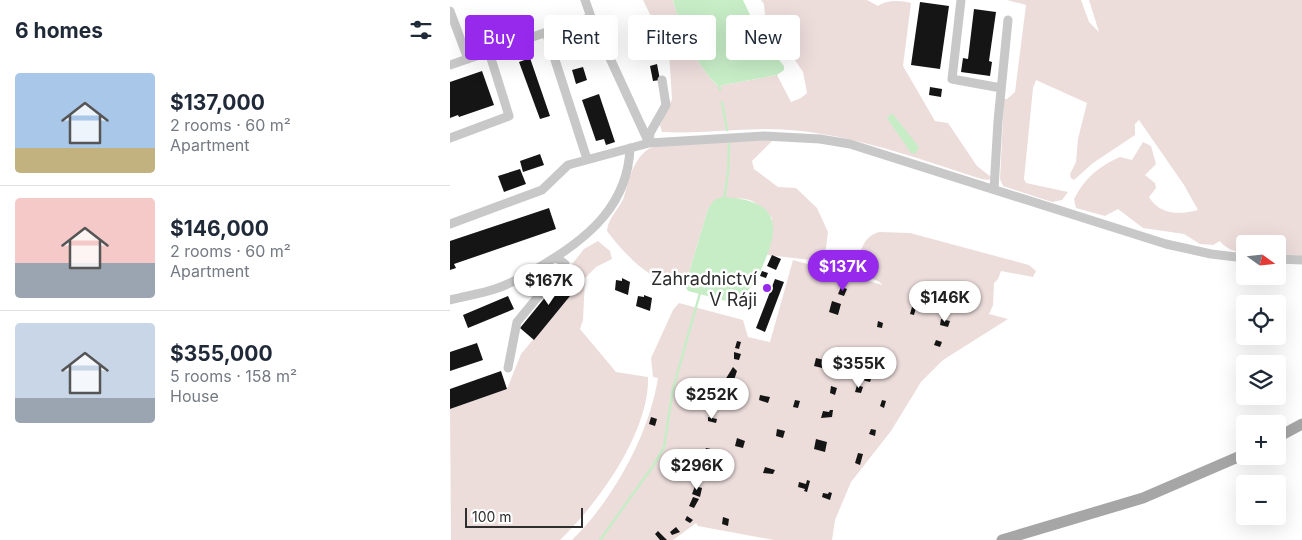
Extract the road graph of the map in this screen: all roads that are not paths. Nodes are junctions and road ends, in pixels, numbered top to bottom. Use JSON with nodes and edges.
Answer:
{"nodes":[{"id":1,"x":585,"y":0,"type":"edge"},
{"id":2,"x":960,"y":0,"type":"edge"},
{"id":3,"x":450,"y":11,"type":"edge"},
{"id":4,"x":590,"y":15,"type":"edge"},
{"id":5,"x":1008,"y":20,"type":"dead end"},
{"id":6,"x":465,"y":51,"type":"edge"},
{"id":7,"x":465,"y":60,"type":"edge"},
{"id":8,"x":492,"y":60,"type":"edge"},
{"id":9,"x":555,"y":60,"type":"edge"},
{"id":10,"x":611,"y":60,"type":"edge"},
{"id":11,"x":450,"y":65,"type":"edge"},
{"id":12,"x":662,"y":80,"type":"dead end"},
{"id":13,"x":1001,"y":88,"type":"junction"},
{"id":14,"x":450,"y":138,"type":"edge"},
{"id":15,"x":649,"y":143,"type":"junction"},
{"id":16,"x":630,"y":148,"type":"junction"},
{"id":17,"x":587,"y":159,"type":"junction"},
{"id":18,"x":994,"y":188,"type":"junction"},
{"id":19,"x":450,"y":224,"type":"edge"},
{"id":20,"x":556,"y":257,"type":"junction"},
{"id":21,"x":1236,"y":257,"type":"edge"},
{"id":22,"x":1286,"y":259,"type":"edge"},
{"id":23,"x":1302,"y":260,"type":"edge"},
{"id":24,"x":450,"y":300,"type":"edge"},
{"id":25,"x":508,"y":368,"type":"dead end"},
{"id":26,"x":1302,"y":424,"type":"edge"},
{"id":27,"x":1286,"y":433,"type":"edge"},
{"id":28,"x":1236,"y":458,"type":"edge"},
{"id":29,"x":1002,"y":540,"type":"edge"}],
"edges":[{"from":1,"to":4,"type":"street"},
{"from":2,"to":13,"type":"street"},
{"from":3,"to":6,"type":"street"},
{"from":5,"to":13,"type":"street"},
{"from":7,"to":11,"type":"street"},
{"from":8,"to":14,"type":"street"},
{"from":9,"to":17,"type":"street"},
{"from":10,"to":15,"type":"street"},
{"from":12,"to":15,"type":"street"},
{"from":13,"to":18,"type":"street"},
{"from":15,"to":16,"type":"street"},
{"from":15,"to":18,"type":"street"},
{"from":16,"to":17,"type":"street"},
{"from":16,"to":20,"type":"street"},
{"from":17,"to":19,"type":"street"},
{"from":18,"to":21,"type":"street"},
{"from":20,"to":24,"type":"street"},
{"from":20,"to":25,"type":"street"},
{"from":22,"to":23,"type":"street"},
{"from":26,"to":27,"type":"main road"},
{"from":28,"to":29,"type":"main road"}]}
